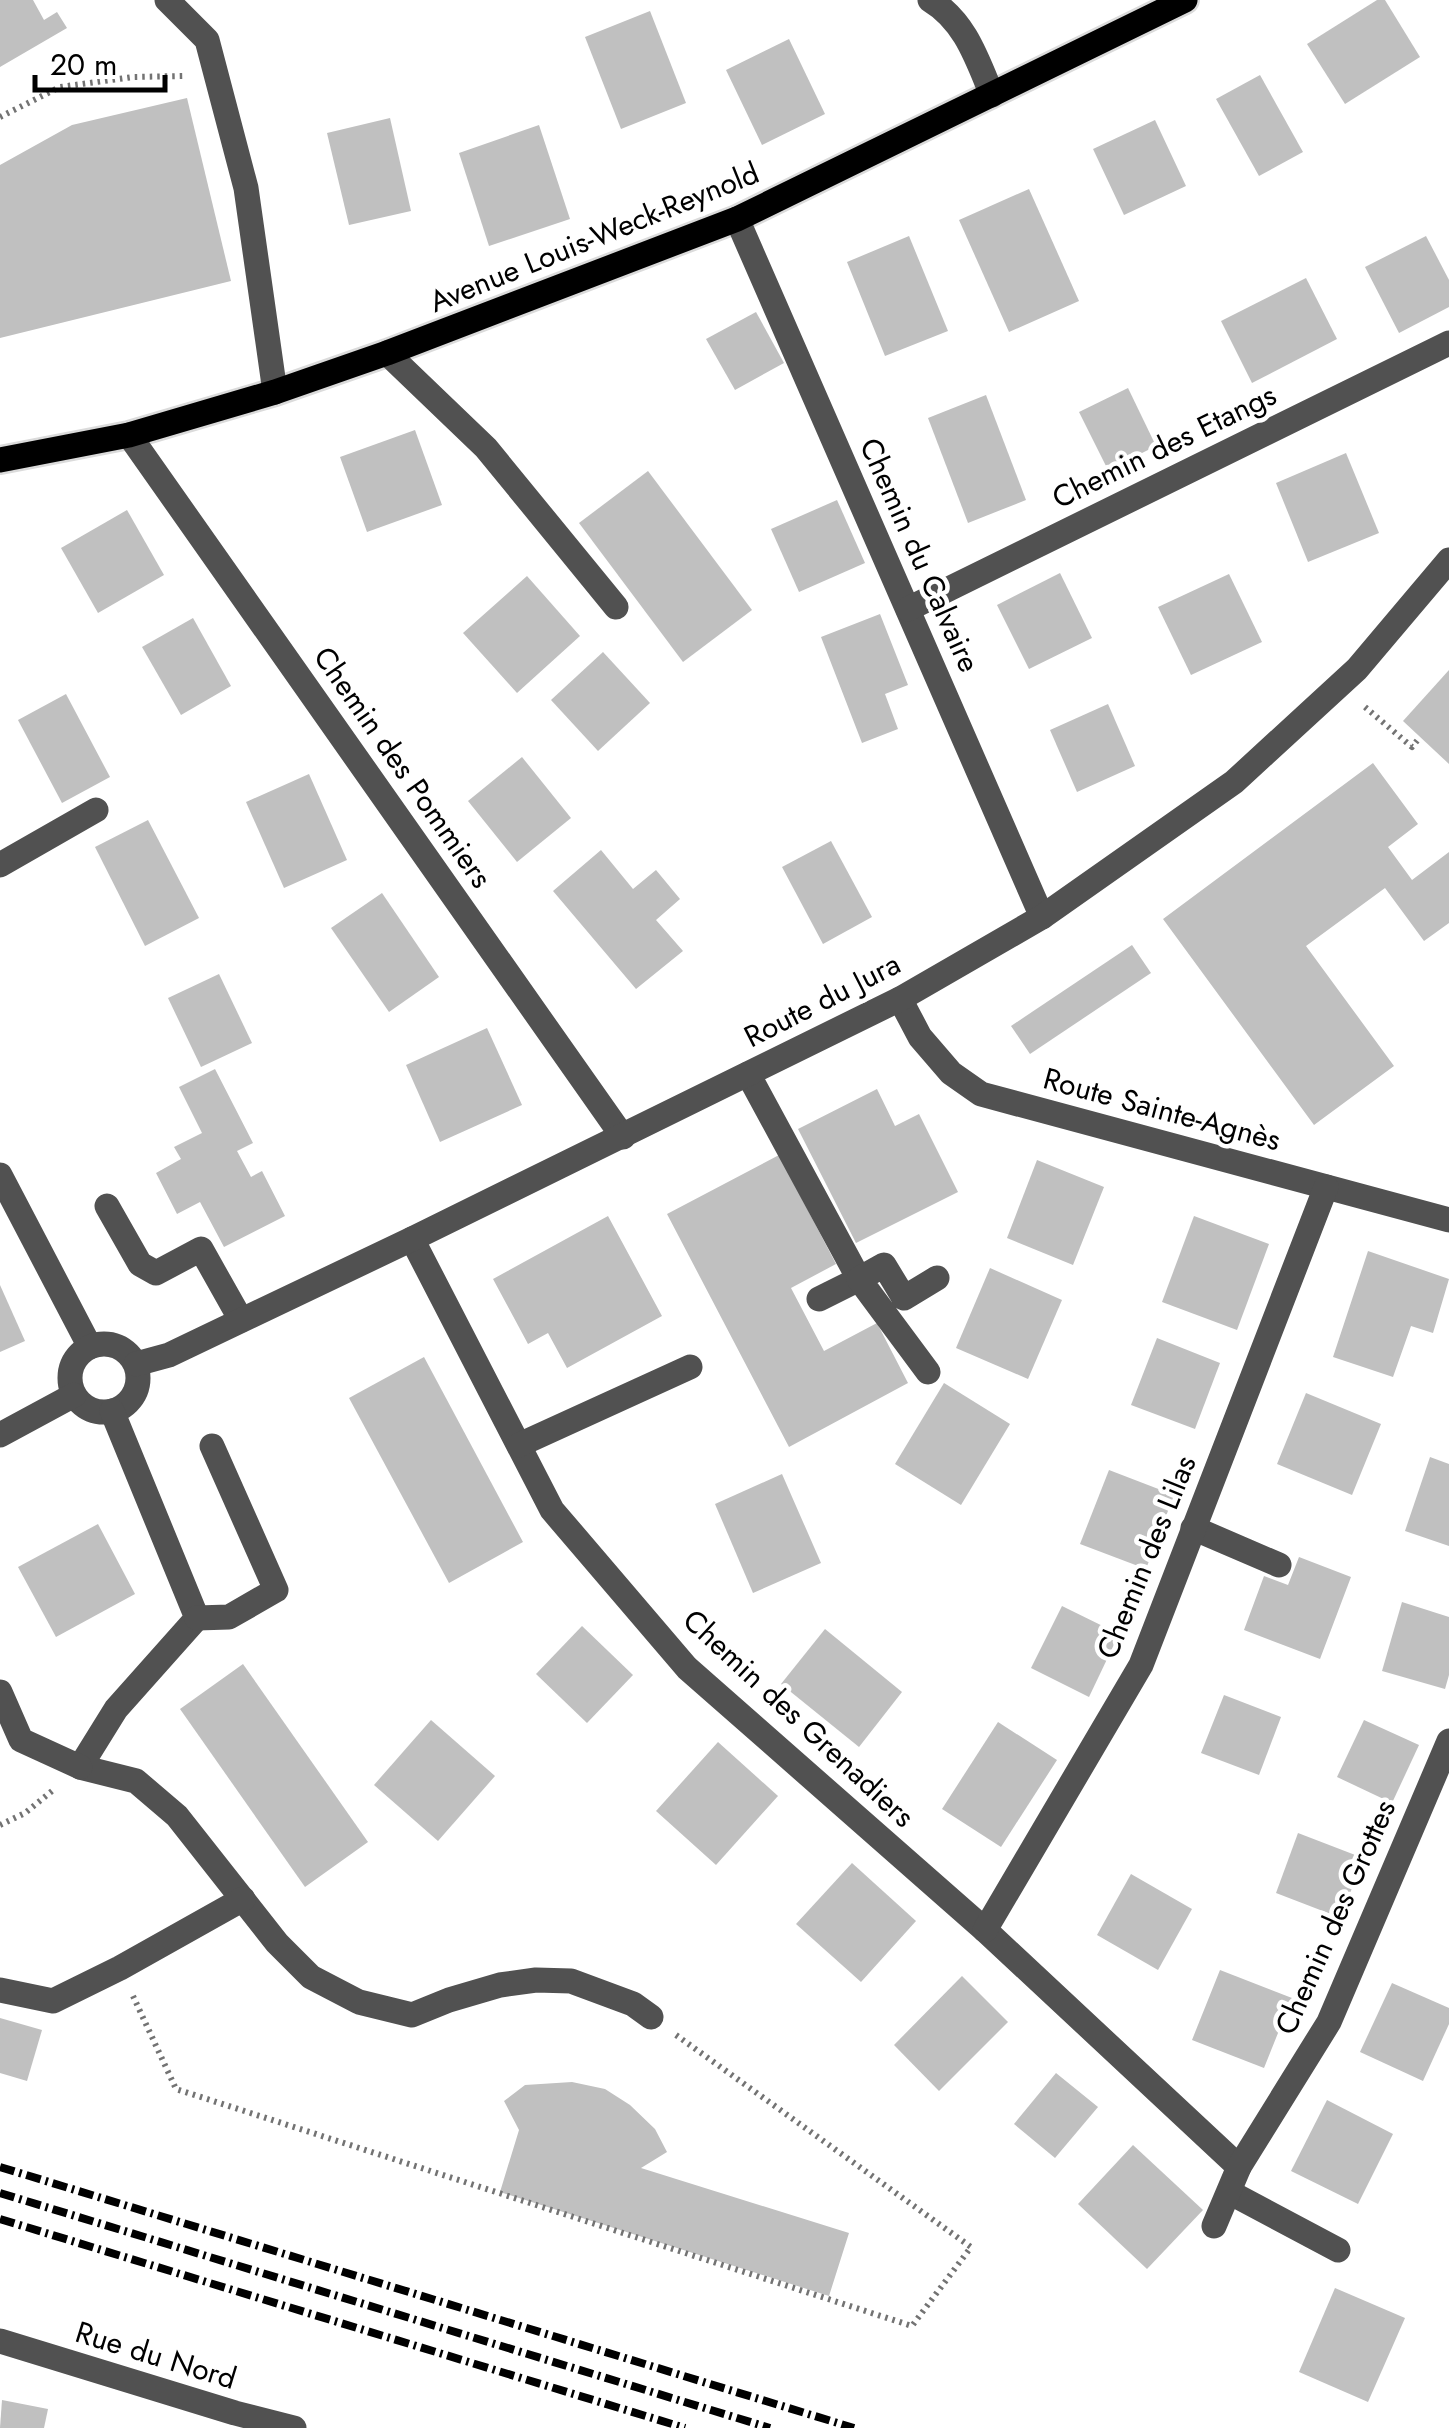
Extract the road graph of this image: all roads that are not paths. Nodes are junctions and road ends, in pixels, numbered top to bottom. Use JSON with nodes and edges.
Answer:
{"nodes":[{"id":1,"x":167,"y":0,"type":"edge"},
{"id":2,"x":930,"y":0,"type":"edge"},
{"id":3,"x":1185,"y":0,"type":"edge"},
{"id":4,"x":992,"y":95,"type":"junction"},
{"id":5,"x":738,"y":219,"type":"junction"},
{"id":6,"x":1449,"y":343,"type":"edge"},
{"id":7,"x":387,"y":353,"type":"junction"},
{"id":8,"x":275,"y":392,"type":"junction"},
{"id":9,"x":129,"y":435,"type":"junction"},
{"id":10,"x":0,"y":460,"type":"edge"},
{"id":11,"x":1449,"y":560,"type":"edge"},
{"id":12,"x":616,"y":607,"type":"dead end"},
{"id":13,"x":908,"y":608,"type":"junction"},
{"id":14,"x":96,"y":810,"type":"dead end"},
{"id":15,"x":0,"y":865,"type":"edge"},
{"id":16,"x":1042,"y":918,"type":"junction"},
{"id":17,"x":900,"y":998,"type":"junction"},
{"id":18,"x":748,"y":1074,"type":"junction"},
{"id":19,"x":624,"y":1136,"type":"junction"},
{"id":20,"x":0,"y":1175,"type":"edge"},
{"id":21,"x":1326,"y":1188,"type":"junction"},
{"id":22,"x":107,"y":1206,"type":"dead end"},
{"id":23,"x":1449,"y":1220,"type":"edge"},
{"id":24,"x":412,"y":1239,"type":"junction"},
{"id":25,"x":938,"y":1278,"type":"dead end"},
{"id":26,"x":859,"y":1279,"type":"junction"},
{"id":27,"x":819,"y":1299,"type":"dead end"},
{"id":28,"x":240,"y":1320,"type":"junction"},
{"id":29,"x":90,"y":1347,"type":"junction"},
{"id":30,"x":136,"y":1364,"type":"junction"},
{"id":31,"x":690,"y":1367,"type":"dead end"},
{"id":32,"x":928,"y":1372,"type":"dead end"},
{"id":33,"x":74,"y":1395,"type":"junction"},
{"id":34,"x":112,"y":1411,"type":"junction"},
{"id":35,"x":0,"y":1435,"type":"edge"},
{"id":36,"x":519,"y":1445,"type":"junction"},
{"id":37,"x":212,"y":1446,"type":"dead end"},
{"id":38,"x":1194,"y":1528,"type":"junction"},
{"id":39,"x":1280,"y":1566,"type":"dead end"},
{"id":40,"x":197,"y":1618,"type":"junction"},
{"id":41,"x":0,"y":1692,"type":"edge"},
{"id":42,"x":1449,"y":1741,"type":"edge"},
{"id":43,"x":80,"y":1768,"type":"junction"},
{"id":44,"x":1440,"y":1787,"type":"edge"},
{"id":45,"x":244,"y":1898,"type":"junction"},
{"id":46,"x":986,"y":1930,"type":"junction"},
{"id":47,"x":0,"y":1990,"type":"edge"},
{"id":48,"x":652,"y":2017,"type":"road end"},
{"id":49,"x":1240,"y":2167,"type":"junction"},
{"id":50,"x":1229,"y":2192,"type":"junction"},
{"id":51,"x":1214,"y":2226,"type":"dead end"},
{"id":52,"x":1338,"y":2250,"type":"dead end"},
{"id":53,"x":0,"y":2341,"type":"edge"},
{"id":54,"x":294,"y":2428,"type":"edge"}],
"edges":[{"from":1,"to":8,"type":"street"},
{"from":2,"to":4,"type":"street"},
{"from":3,"to":4,"type":"main road","name":"Avenue Louis-Weck-Reynold"},
{"from":4,"to":5,"type":"main road","name":"Avenue Louis-Weck-Reynold"},
{"from":5,"to":7,"type":"main road","name":"Avenue Louis-Weck-Reynold"},
{"from":5,"to":13,"type":"street","name":"Chemin du Calvaire"},
{"from":6,"to":13,"type":"street","name":"Chemin des Etangs"},
{"from":7,"to":8,"type":"main road","name":"Avenue Louis-Weck-Reynold"},
{"from":7,"to":12,"type":"street"},
{"from":8,"to":9,"type":"main road","name":"Avenue Louis-Weck-Reynold"},
{"from":9,"to":10,"type":"main road","name":"Avenue Louis-Weck-Reynold"},
{"from":9,"to":19,"type":"street","name":"Chemin des Pommiers"},
{"from":11,"to":16,"type":"street","name":"Route du Jura"},
{"from":13,"to":16,"type":"street","name":"Chemin du Calvaire"},
{"from":14,"to":15,"type":"street"},
{"from":16,"to":17,"type":"street","name":"Route du Jura"},
{"from":17,"to":18,"type":"street","name":"Route du Jura"},
{"from":17,"to":21,"type":"street","name":"Route Sainte-Agnès"},
{"from":18,"to":19,"type":"street","name":"Route du Jura"},
{"from":18,"to":26,"type":"street"},
{"from":19,"to":24,"type":"street","name":"Route du Jura"},
{"from":20,"to":29,"type":"street"},
{"from":21,"to":23,"type":"street","name":"Route Sainte-Agnès"},
{"from":21,"to":38,"type":"street","name":"Chemin des Lilas"},
{"from":22,"to":28,"type":"street"},
{"from":24,"to":28,"type":"street","name":"Route du Jura"},
{"from":24,"to":36,"type":"street","name":"Chemin des Grenadiers"},
{"from":25,"to":26,"type":"street"},
{"from":26,"to":27,"type":"street"},
{"from":26,"to":32,"type":"street"},
{"from":28,"to":30,"type":"street","name":"Route du Jura"},
{"from":29,"to":30,"type":"street"},
{"from":29,"to":33,"type":"street"},
{"from":30,"to":34,"type":"street"},
{"from":31,"to":36,"type":"street"},
{"from":33,"to":34,"type":"street"},
{"from":33,"to":35,"type":"street"},
{"from":34,"to":40,"type":"street"},
{"from":36,"to":46,"type":"street","name":"Chemin des Grenadiers"},
{"from":37,"to":40,"type":"street"},
{"from":38,"to":39,"type":"street"},
{"from":38,"to":46,"type":"street","name":"Chemin des Lilas"},
{"from":40,"to":43,"type":"street"},
{"from":41,"to":43,"type":"street"},
{"from":42,"to":44,"type":"street","name":"Chemin des Grottes"},
{"from":43,"to":45,"type":"street"},
{"from":44,"to":49,"type":"street","name":"Chemin des Grottes"},
{"from":45,"to":47,"type":"street"},
{"from":45,"to":48,"type":"street"},
{"from":46,"to":49,"type":"street","name":"Chemin des Grenadiers"},
{"from":49,"to":50,"type":"street","name":"Chemin des Grottes"},
{"from":50,"to":51,"type":"street","name":"Chemin des Grottes"},
{"from":50,"to":52,"type":"street"},
{"from":53,"to":54,"type":"street","name":"Rue du Nord"}]}
